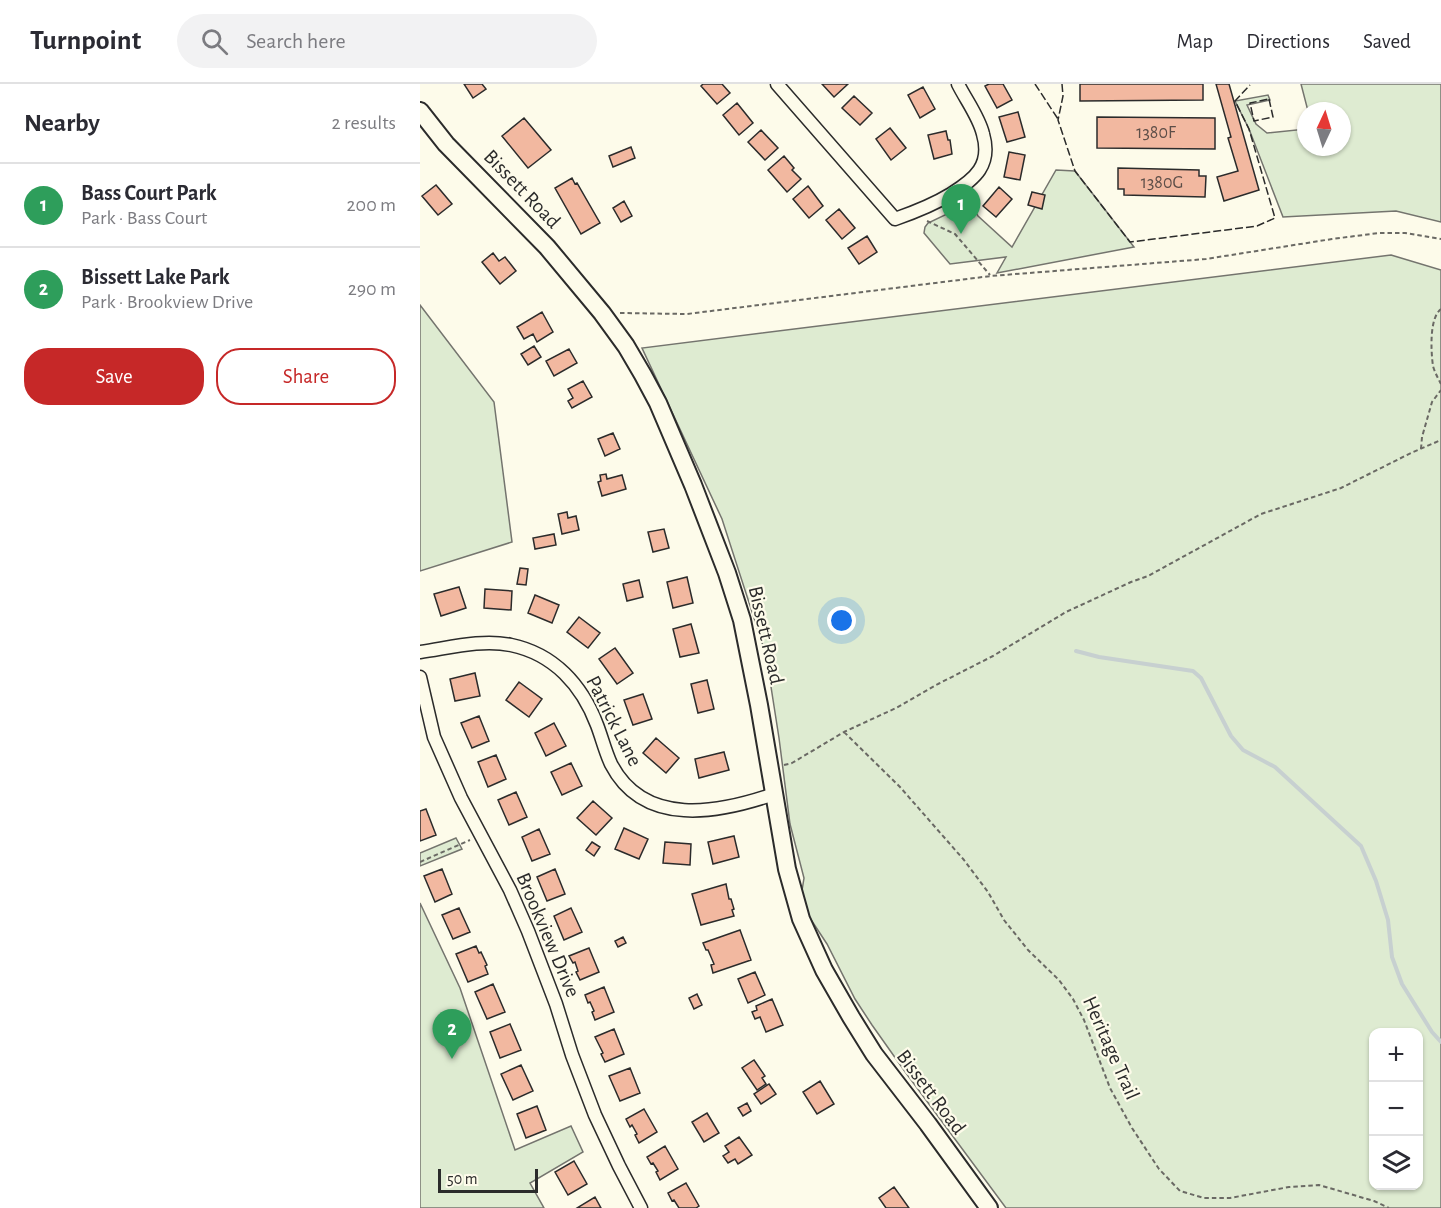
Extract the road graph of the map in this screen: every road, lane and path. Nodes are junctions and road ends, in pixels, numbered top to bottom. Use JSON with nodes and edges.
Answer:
{"nodes":[{"id":1,"x":777,"y":84,"type":"edge"},
{"id":2,"x":958,"y":84,"type":"edge"},
{"id":3,"x":420,"y":111,"type":"edge"},
{"id":4,"x":911,"y":213,"type":"junction"},
{"id":5,"x":1441,"y":239,"type":"edge"},
{"id":6,"x":991,"y":276,"type":"junction"},
{"id":7,"x":1441,"y":309,"type":"edge"},
{"id":8,"x":602,"y":313,"type":"junction"},
{"id":9,"x":1441,"y":384,"type":"edge"},
{"id":10,"x":1441,"y":390,"type":"edge"},
{"id":11,"x":1441,"y":440,"type":"edge"},
{"id":12,"x":1421,"y":449,"type":"junction"},
{"id":13,"x":420,"y":652,"type":"edge"},
{"id":14,"x":420,"y":677,"type":"edge"},
{"id":15,"x":844,"y":732,"type":"junction"},
{"id":16,"x":770,"y":771,"type":"junction"},
{"id":17,"x":774,"y":794,"type":"junction"},
{"id":18,"x":481,"y":835,"type":"junction"},
{"id":19,"x":420,"y":862,"type":"edge"},
{"id":20,"x":641,"y":1208,"type":"edge"},
{"id":21,"x":989,"y":1208,"type":"edge"},
{"id":22,"x":1389,"y":1208,"type":"edge"}],
"edges":[{"from":1,"to":4,"type":"street"},
{"from":2,"to":4,"type":"street"},
{"from":3,"to":8,"type":"main road","name":"Bissett Road"},
{"from":4,"to":6,"type":"path"},
{"from":5,"to":6,"type":"path"},
{"from":6,"to":8,"type":"path"},
{"from":7,"to":9,"type":"path"},
{"from":8,"to":16,"type":"main road","name":"Bissett Road"},
{"from":10,"to":12,"type":"path"},
{"from":11,"to":12,"type":"path"},
{"from":12,"to":15,"type":"path"},
{"from":13,"to":17,"type":"street","name":"Patrick Lane"},
{"from":14,"to":18,"type":"street","name":"Brookview Drive"},
{"from":15,"to":16,"type":"path"},
{"from":15,"to":22,"type":"path","name":"Heritage Trail"},
{"from":16,"to":17,"type":"main road","name":"Bissett Road"},
{"from":17,"to":21,"type":"main road","name":"Bissett Road"},
{"from":18,"to":19,"type":"path"},
{"from":18,"to":20,"type":"street","name":"Brookview Drive"}]}
